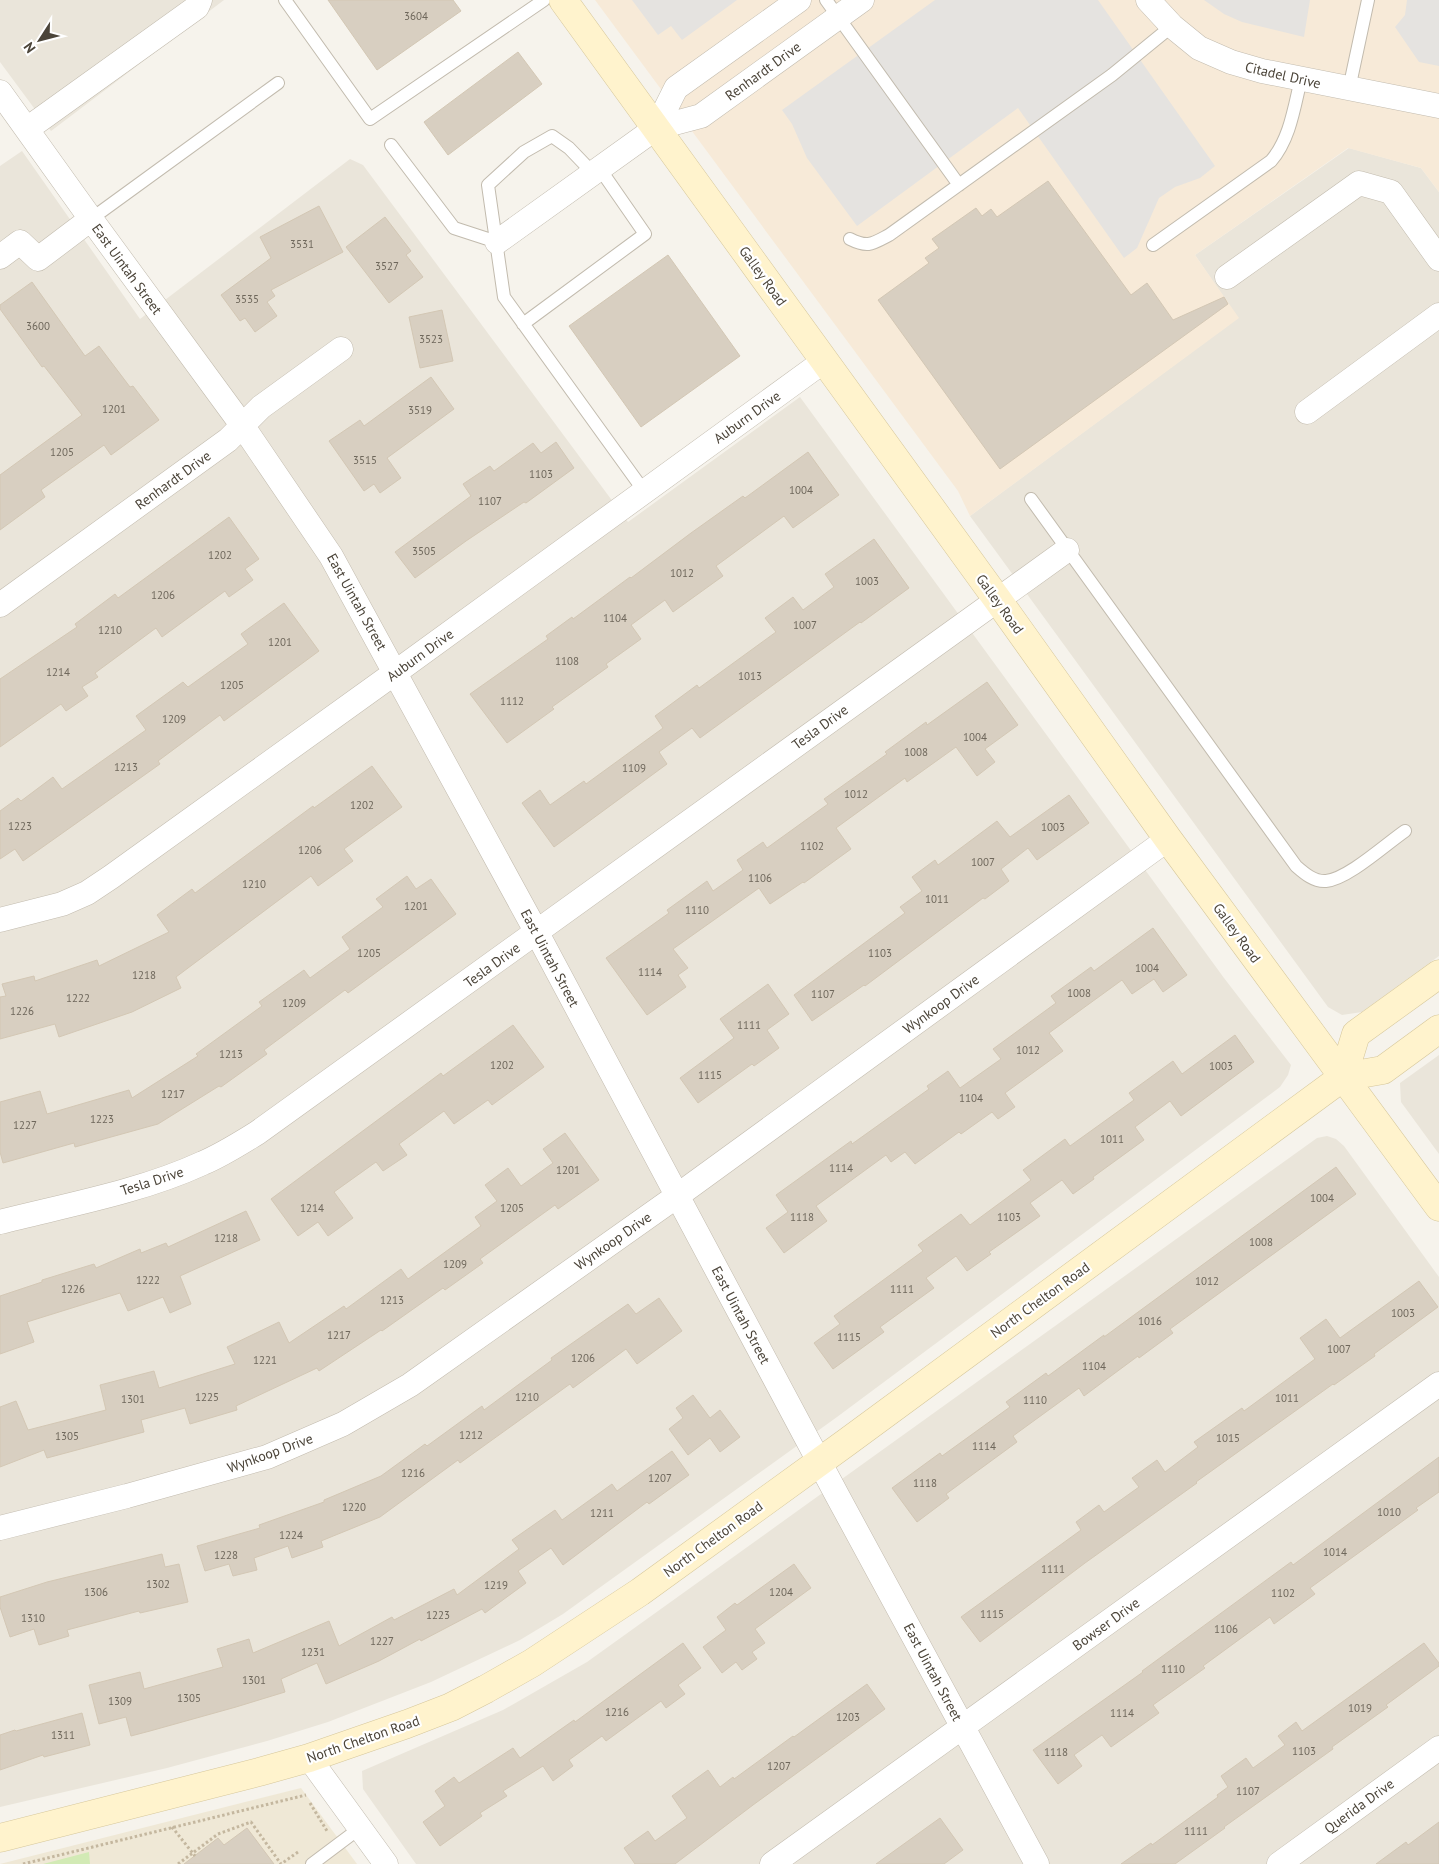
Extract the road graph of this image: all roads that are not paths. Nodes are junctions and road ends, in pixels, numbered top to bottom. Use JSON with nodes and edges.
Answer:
{"nodes":[{"id":1,"x":200,"y":0,"type":"edge"},
{"id":2,"x":285,"y":0,"type":"edge"},
{"id":3,"x":544,"y":0,"type":"edge"},
{"id":4,"x":563,"y":0,"type":"edge"},
{"id":5,"x":799,"y":0,"type":"edge"},
{"id":6,"x":862,"y":0,"type":"edge"},
{"id":7,"x":1148,"y":0,"type":"edge"},
{"id":8,"x":1368,"y":0,"type":"edge"},
{"id":9,"x":832,"y":9,"type":"edge"},
{"id":10,"x":1172,"y":26,"type":"junction"},
{"id":11,"x":1301,"y":79,"type":"junction"},
{"id":12,"x":278,"y":83,"type":"dead end"},
{"id":13,"x":1349,"y":89,"type":"junction"},
{"id":14,"x":0,"y":92,"type":"edge"},
{"id":15,"x":1439,"y":106,"type":"edge"},
{"id":16,"x":656,"y":128,"type":"junction"},
{"id":17,"x":27,"y":129,"type":"junction"},
{"id":18,"x":391,"y":145,"type":"dead end"},
{"id":19,"x":596,"y":171,"type":"junction"},
{"id":20,"x":959,"y":185,"type":"junction"},
{"id":21,"x":91,"y":219,"type":"junction"},
{"id":22,"x":850,"y":239,"type":"dead end"},
{"id":23,"x":497,"y":242,"type":"junction"},
{"id":24,"x":1153,"y":245,"type":"dead end"},
{"id":25,"x":0,"y":257,"type":"edge"},
{"id":26,"x":1439,"y":259,"type":"edge"},
{"id":27,"x":1227,"y":277,"type":"dead end"},
{"id":28,"x":1439,"y":315,"type":"edge"},
{"id":29,"x":523,"y":324,"type":"junction"},
{"id":30,"x":341,"y":349,"type":"dead end"},
{"id":31,"x":824,"y":361,"type":"junction"},
{"id":32,"x":1307,"y":412,"type":"dead end"},
{"id":33,"x":242,"y":425,"type":"junction"},
{"id":34,"x":644,"y":492,"type":"junction"},
{"id":35,"x":1031,"y":499,"type":"dead end"},
{"id":36,"x":1067,"y":550,"type":"junction"},
{"id":37,"x":997,"y":599,"type":"junction"},
{"id":38,"x":0,"y":605,"type":"edge"},
{"id":39,"x":396,"y":672,"type":"junction"},
{"id":40,"x":1405,"y":831,"type":"dead end"},
{"id":41,"x":1168,"y":839,"type":"junction"},
{"id":42,"x":0,"y":920,"type":"edge"},
{"id":43,"x":537,"y":933,"type":"junction"},
{"id":44,"x":1439,"y":974,"type":"edge"},
{"id":45,"x":1439,"y":1029,"type":"edge"},
{"id":46,"x":1343,"y":1077,"type":"junction"},
{"id":47,"x":677,"y":1196,"type":"junction"},
{"id":48,"x":1439,"y":1207,"type":"edge"},
{"id":49,"x":0,"y":1222,"type":"edge"},
{"id":50,"x":1439,"y":1384,"type":"edge"},
{"id":51,"x":820,"y":1462,"type":"junction"},
{"id":52,"x":0,"y":1528,"type":"edge"},
{"id":53,"x":962,"y":1727,"type":"junction"},
{"id":54,"x":1439,"y":1748,"type":"edge"},
{"id":55,"x":309,"y":1758,"type":"junction"},
{"id":56,"x":360,"y":1828,"type":"junction"},
{"id":57,"x":0,"y":1838,"type":"edge"},
{"id":58,"x":312,"y":1864,"type":"edge"},
{"id":59,"x":386,"y":1864,"type":"edge"},
{"id":60,"x":772,"y":1864,"type":"edge"},
{"id":61,"x":1037,"y":1864,"type":"edge"},
{"id":62,"x":1280,"y":1864,"type":"edge"}],
"edges":[{"from":1,"to":17,"type":"street"},
{"from":2,"to":3,"type":"lane"},
{"from":4,"to":16,"type":"main road","name":"Galley Road"},
{"from":5,"to":16,"type":"street","name":"Renhardt Drive"},
{"from":6,"to":9,"type":"street","name":"Renhardt Drive"},
{"from":7,"to":10,"type":"street","name":"Citadel Drive"},
{"from":8,"to":13,"type":"lane"},
{"from":9,"to":16,"type":"street","name":"Renhardt Drive"},
{"from":9,"to":20,"type":"lane"},
{"from":10,"to":11,"type":"street","name":"Citadel Drive"},
{"from":10,"to":20,"type":"lane"},
{"from":11,"to":13,"type":"street","name":"Citadel Drive"},
{"from":11,"to":24,"type":"lane"},
{"from":12,"to":21,"type":"lane"},
{"from":13,"to":15,"type":"street","name":"Citadel Drive"},
{"from":14,"to":17,"type":"street","name":"East Uintah Street"},
{"from":16,"to":19,"type":"street","name":"Renhardt Drive"},
{"from":16,"to":31,"type":"main road","name":"Galley Road"},
{"from":17,"to":21,"type":"street","name":"East Uintah Street"},
{"from":18,"to":23,"type":"lane"},
{"from":19,"to":23,"type":"street","name":"Renhardt Drive"},
{"from":19,"to":23,"type":"lane"},
{"from":19,"to":29,"type":"lane"},
{"from":20,"to":22,"type":"lane"},
{"from":21,"to":25,"type":"street"},
{"from":21,"to":33,"type":"street","name":"East Uintah Street"},
{"from":23,"to":29,"type":"lane"},
{"from":26,"to":27,"type":"street"},
{"from":28,"to":32,"type":"street"},
{"from":29,"to":34,"type":"lane"},
{"from":30,"to":33,"type":"street","name":"Renhardt Drive"},
{"from":31,"to":34,"type":"street","name":"Auburn Drive"},
{"from":31,"to":37,"type":"main road","name":"Galley Road"},
{"from":33,"to":38,"type":"street","name":"Renhardt Drive"},
{"from":33,"to":39,"type":"street","name":"East Uintah Street"},
{"from":34,"to":39,"type":"street","name":"Auburn Drive"},
{"from":35,"to":36,"type":"lane"},
{"from":36,"to":37,"type":"street","name":"Tesla Drive"},
{"from":36,"to":40,"type":"lane"},
{"from":37,"to":41,"type":"main road","name":"Galley Road"},
{"from":37,"to":43,"type":"street","name":"Tesla Drive"},
{"from":39,"to":42,"type":"street","name":"Auburn Drive"},
{"from":39,"to":43,"type":"street","name":"East Uintah Street"},
{"from":41,"to":46,"type":"main road","name":"Galley Road"},
{"from":41,"to":47,"type":"street","name":"Wynkoop Drive"},
{"from":43,"to":47,"type":"street","name":"East Uintah Street"},
{"from":43,"to":49,"type":"street","name":"Tesla Drive"},
{"from":44,"to":46,"type":"main road"},
{"from":45,"to":46,"type":"main road","name":"North Chelton Road"},
{"from":46,"to":48,"type":"main road","name":"Galley Road"},
{"from":46,"to":51,"type":"main road","name":"North Chelton Road"},
{"from":47,"to":51,"type":"street","name":"East Uintah Street"},
{"from":47,"to":52,"type":"street","name":"Wynkoop Drive"},
{"from":50,"to":53,"type":"street","name":"Bowser Drive"},
{"from":51,"to":53,"type":"street","name":"East Uintah Street"},
{"from":51,"to":55,"type":"main road","name":"North Chelton Road"},
{"from":53,"to":60,"type":"street","name":"Bowser Drive"},
{"from":53,"to":61,"type":"street","name":"East Uintah Street"},
{"from":54,"to":62,"type":"street","name":"Querida Drive"},
{"from":55,"to":56,"type":"street"},
{"from":55,"to":57,"type":"main road","name":"North Chelton Road"},
{"from":56,"to":58,"type":"lane"},
{"from":56,"to":59,"type":"street"}]}
